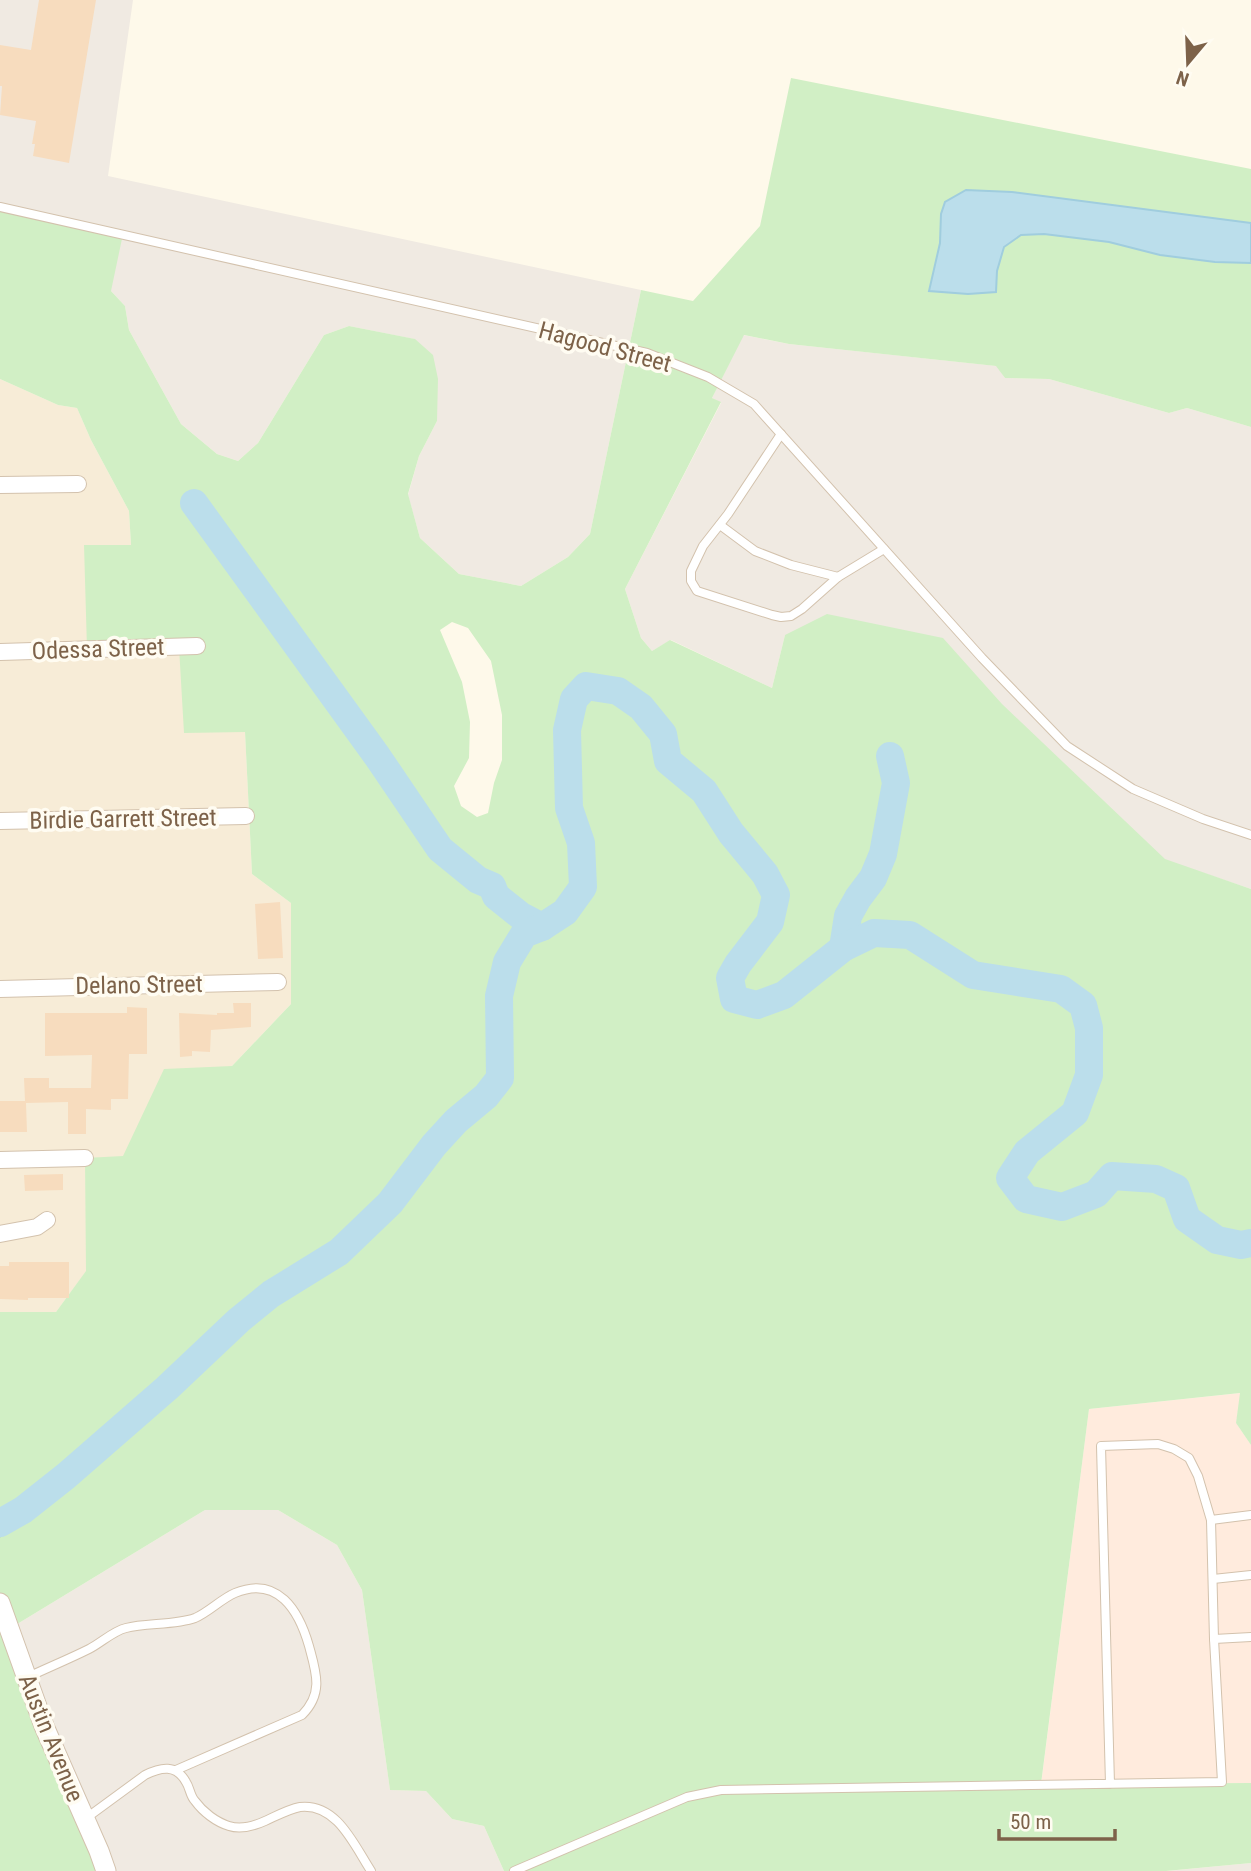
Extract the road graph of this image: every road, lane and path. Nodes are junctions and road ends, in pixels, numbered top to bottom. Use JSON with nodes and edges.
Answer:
{"nodes":[{"id":1,"x":0,"y":207,"type":"edge"},
{"id":2,"x":781,"y":434,"type":"junction"},
{"id":3,"x":78,"y":484,"type":"dead end"},
{"id":4,"x":0,"y":485,"type":"edge"},
{"id":5,"x":720,"y":525,"type":"junction"},
{"id":6,"x":884,"y":549,"type":"junction"},
{"id":7,"x":838,"y":576,"type":"junction"},
{"id":8,"x":197,"y":646,"type":"dead end"},
{"id":9,"x":0,"y":652,"type":"edge"},
{"id":10,"x":246,"y":816,"type":"dead end"},
{"id":11,"x":0,"y":821,"type":"edge"},
{"id":12,"x":1251,"y":835,"type":"edge"},
{"id":13,"x":278,"y":982,"type":"dead end"},
{"id":14,"x":0,"y":989,"type":"edge"},
{"id":15,"x":85,"y":1158,"type":"dead end"},
{"id":16,"x":0,"y":1160,"type":"edge"},
{"id":17,"x":47,"y":1220,"type":"dead end"},
{"id":18,"x":0,"y":1234,"type":"edge"},
{"id":19,"x":1251,"y":1515,"type":"edge"},
{"id":20,"x":1211,"y":1520,"type":"junction"},
{"id":21,"x":1251,"y":1575,"type":"edge"},
{"id":22,"x":1213,"y":1579,"type":"junction"},
{"id":23,"x":0,"y":1603,"type":"edge"},
{"id":24,"x":1251,"y":1637,"type":"edge"},
{"id":25,"x":1214,"y":1639,"type":"junction"},
{"id":26,"x":26,"y":1678,"type":"junction"},
{"id":27,"x":176,"y":1770,"type":"junction"},
{"id":28,"x":1110,"y":1784,"type":"junction"},
{"id":29,"x":85,"y":1819,"type":"junction"},
{"id":30,"x":106,"y":1871,"type":"edge"},
{"id":31,"x":371,"y":1871,"type":"edge"},
{"id":32,"x":514,"y":1871,"type":"edge"}],
"edges":[{"from":1,"to":2,"type":"lane","name":"Hagood Street"},
{"from":2,"to":5,"type":"lane"},
{"from":2,"to":6,"type":"lane","name":"Hagood Street"},
{"from":3,"to":4,"type":"street"},
{"from":5,"to":7,"type":"lane"},
{"from":5,"to":7,"type":"lane"},
{"from":6,"to":7,"type":"lane"},
{"from":6,"to":12,"type":"lane","name":"Hagood Street"},
{"from":8,"to":9,"type":"street","name":"Odessa Street"},
{"from":10,"to":11,"type":"street","name":"Birdie Garrett Street"},
{"from":13,"to":14,"type":"street","name":"Delano Street"},
{"from":15,"to":16,"type":"street"},
{"from":17,"to":18,"type":"street"},
{"from":19,"to":20,"type":"lane"},
{"from":20,"to":22,"type":"lane"},
{"from":20,"to":28,"type":"lane"},
{"from":21,"to":22,"type":"lane"},
{"from":22,"to":25,"type":"lane"},
{"from":23,"to":26,"type":"street","name":"Austin Avenue"},
{"from":24,"to":25,"type":"lane"},
{"from":25,"to":28,"type":"lane"},
{"from":26,"to":27,"type":"lane"},
{"from":26,"to":29,"type":"street","name":"Austin Avenue"},
{"from":27,"to":29,"type":"lane"},
{"from":27,"to":31,"type":"lane"},
{"from":28,"to":32,"type":"lane"},
{"from":29,"to":30,"type":"street","name":"Austin Avenue"}]}
